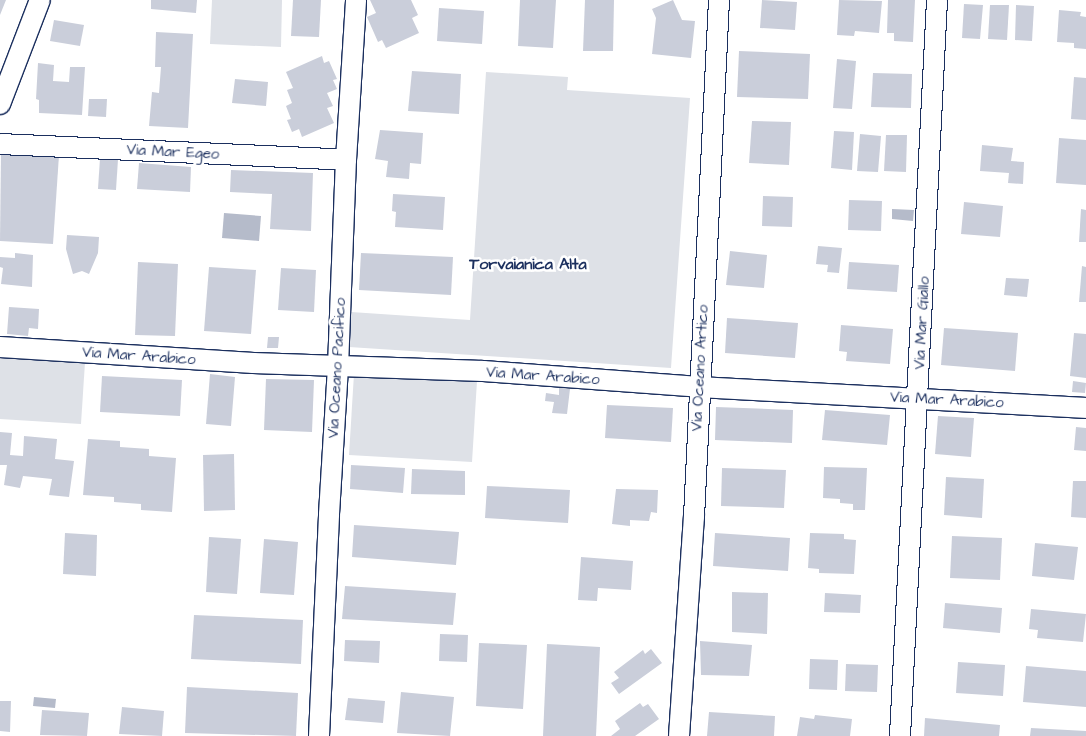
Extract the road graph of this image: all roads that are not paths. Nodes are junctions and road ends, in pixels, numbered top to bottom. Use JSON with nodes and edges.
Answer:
{"nodes":[{"id":1,"x":40,"y":0,"type":"edge"},
{"id":2,"x":356,"y":0,"type":"edge"},
{"id":3,"x":719,"y":0,"type":"edge"},
{"id":4,"x":937,"y":0,"type":"edge"},
{"id":5,"x":0,"y":104,"type":"edge"},
{"id":6,"x":0,"y":144,"type":"edge"},
{"id":7,"x":346,"y":160,"type":"junction"},
{"id":8,"x":0,"y":347,"type":"edge"},
{"id":9,"x":338,"y":367,"type":"junction"},
{"id":10,"x":699,"y":387,"type":"junction"},
{"id":11,"x":918,"y":398,"type":"junction"},
{"id":12,"x":1086,"y":408,"type":"edge"},
{"id":13,"x":319,"y":736,"type":"edge"},
{"id":14,"x":679,"y":736,"type":"edge"},
{"id":15,"x":900,"y":736,"type":"edge"}],
"edges":[{"from":1,"to":5,"type":"street"},
{"from":2,"to":7,"type":"street","name":"Via Oceano Pacifico"},
{"from":3,"to":10,"type":"street","name":"Via Oceano Artico"},
{"from":4,"to":11,"type":"street","name":"Via Mar Giallo"},
{"from":6,"to":7,"type":"street","name":"Via Mar Egeo"},
{"from":7,"to":9,"type":"street","name":"Via Oceano Pacifico"},
{"from":8,"to":9,"type":"street","name":"Via Mar Arabico"},
{"from":9,"to":10,"type":"street","name":"Via Mar Arabico"},
{"from":9,"to":13,"type":"street","name":"Via Oceano Pacifico"},
{"from":10,"to":11,"type":"street","name":"Via Mar Arabico"},
{"from":10,"to":14,"type":"street","name":"Via Oceano Artico"},
{"from":11,"to":12,"type":"street","name":"Via Mar Arabico"},
{"from":11,"to":15,"type":"street","name":"Via Mar Giallo"}]}
